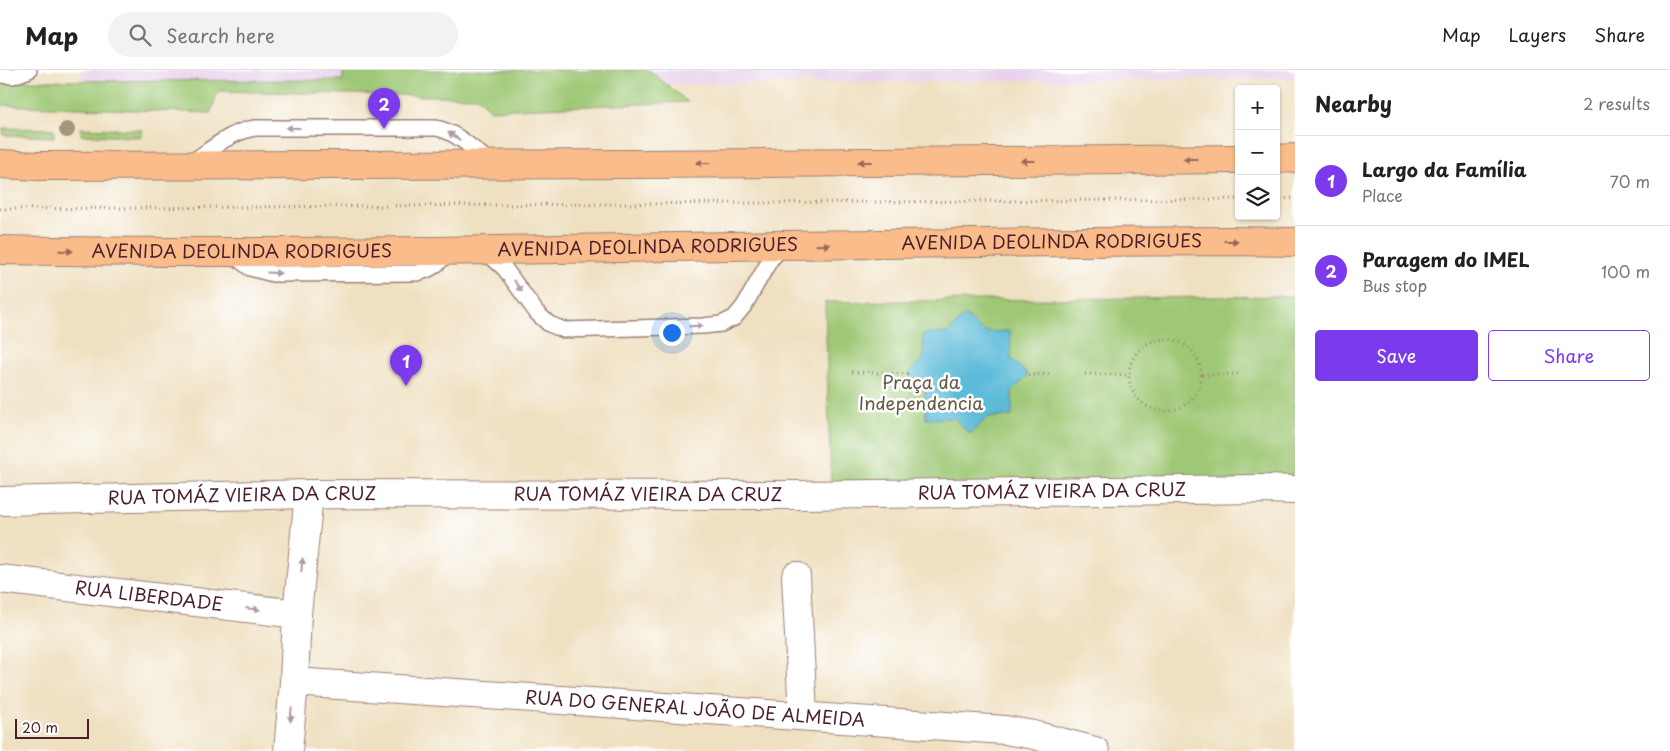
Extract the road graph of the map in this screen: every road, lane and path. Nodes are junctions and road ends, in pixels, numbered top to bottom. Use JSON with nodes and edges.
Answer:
{"nodes":[{"id":1,"x":29,"y":70,"type":"edge"},
{"id":2,"x":0,"y":75,"type":"edge"},
{"id":3,"x":1295,"y":158,"type":"edge"},
{"id":4,"x":1235,"y":159,"type":"edge"},
{"id":5,"x":1280,"y":159,"type":"edge"},
{"id":6,"x":0,"y":164,"type":"edge"},
{"id":7,"x":494,"y":164,"type":"junction"},
{"id":8,"x":188,"y":165,"type":"junction"},
{"id":9,"x":1295,"y":198,"type":"edge"},
{"id":10,"x":1235,"y":199,"type":"edge"},
{"id":11,"x":1280,"y":199,"type":"edge"},
{"id":12,"x":0,"y":210,"type":"edge"},
{"id":13,"x":1295,"y":242,"type":"edge"},
{"id":14,"x":784,"y":245,"type":"junction"},
{"id":15,"x":485,"y":251,"type":"junction"},
{"id":16,"x":6,"y":256,"type":"edge"},
{"id":17,"x":852,"y":372,"type":"dead end"},
{"id":18,"x":908,"y":374,"type":"dead end"},
{"id":19,"x":1049,"y":374,"type":"dead end"},
{"id":20,"x":1085,"y":374,"type":"dead end"},
{"id":21,"x":1241,"y":374,"type":"dead end"},
{"id":22,"x":1028,"y":375,"type":"dead end"},
{"id":23,"x":1129,"y":375,"type":"junction"},
{"id":24,"x":1202,"y":375,"type":"junction"},
{"id":25,"x":1295,"y":490,"type":"edge"},
{"id":26,"x":309,"y":494,"type":"junction"},
{"id":27,"x":0,"y":501,"type":"edge"},
{"id":28,"x":796,"y":576,"type":"dead end"},
{"id":29,"x":5,"y":577,"type":"edge"},
{"id":30,"x":297,"y":614,"type":"junction"},
{"id":31,"x":294,"y":682,"type":"junction"},
{"id":32,"x":803,"y":716,"type":"junction"},
{"id":33,"x":288,"y":751,"type":"edge"},
{"id":34,"x":1095,"y":751,"type":"edge"}],
"edges":[{"from":1,"to":2,"type":"lane"},
{"from":3,"to":5,"type":"highway"},
{"from":4,"to":7,"type":"highway","one_way":true},
{"from":6,"to":8,"type":"highway"},
{"from":7,"to":8,"type":"highway"},
{"from":7,"to":8,"type":"lane","one_way":true},
{"from":9,"to":11,"type":"path"},
{"from":10,"to":12,"type":"path"},
{"from":14,"to":13,"type":"highway","name":"AVENIDA DEOLINDA RODRIGUES","one_way":true},
{"from":14,"to":15,"type":"highway","name":"AVENIDA DEOLINDA RODRIGUES"},
{"from":15,"to":14,"type":"lane","one_way":true},
{"from":16,"to":15,"type":"highway","name":"AVENIDA DEOLINDA RODRIGUES","one_way":true},
{"from":17,"to":18,"type":"path"},
{"from":19,"to":22,"type":"path"},
{"from":20,"to":23,"type":"path"},
{"from":21,"to":24,"type":"path"},
{"from":23,"to":24,"type":"path"},
{"from":23,"to":24,"type":"path"},
{"from":25,"to":26,"type":"street","name":"RUA TOMÁZ VIEIRA DA CRUZ"},
{"from":26,"to":27,"type":"street","name":"RUA TOMÁZ VIEIRA DA CRUZ"},
{"from":30,"to":26,"type":"street","one_way":true},
{"from":28,"to":32,"type":"street"},
{"from":29,"to":30,"type":"street","name":"RUA LIBERDADE","one_way":true},
{"from":30,"to":31,"type":"street"},
{"from":31,"to":32,"type":"street","name":"RUA DO GENERAL JOÃO DE ALMEIDA"},
{"from":31,"to":33,"type":"street","one_way":true},
{"from":32,"to":34,"type":"street","name":"RUA DO GENERAL JOÃO DE ALMEIDA"}]}
